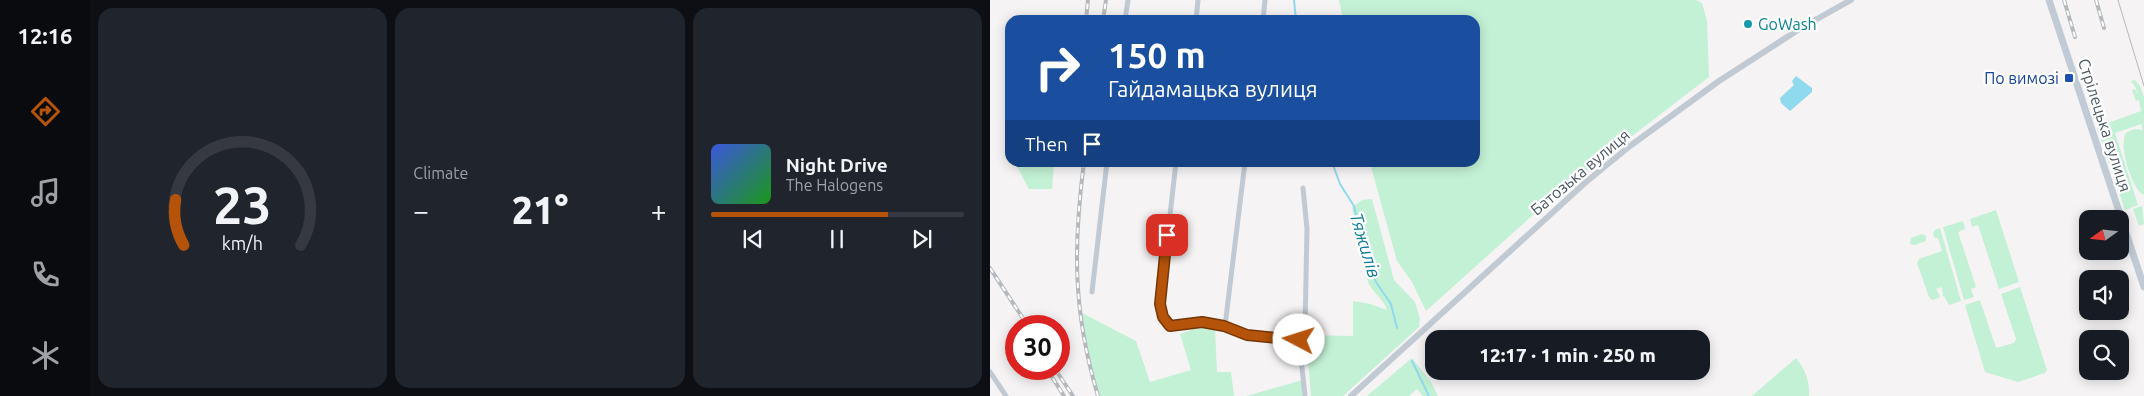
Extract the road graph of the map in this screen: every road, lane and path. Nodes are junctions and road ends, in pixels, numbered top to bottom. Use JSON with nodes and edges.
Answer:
{"nodes":[{"id":1,"x":1128,"y":0,"type":"edge"},
{"id":2,"x":1198,"y":0,"type":"edge"},
{"id":3,"x":1265,"y":0,"type":"edge"},
{"id":4,"x":1850,"y":0,"type":"edge"},
{"id":5,"x":2049,"y":0,"type":"edge"},
{"id":6,"x":1126,"y":15,"type":"edge"},
{"id":7,"x":1196,"y":15,"type":"edge"},
{"id":8,"x":1264,"y":15,"type":"edge"},
{"id":9,"x":1106,"y":167,"type":"edge"},
{"id":10,"x":1175,"y":167,"type":"edge"},
{"id":11,"x":1244,"y":167,"type":"edge"},
{"id":12,"x":1303,"y":188,"type":"dead end"},
{"id":13,"x":2144,"y":287,"type":"edge"},
{"id":14,"x":1092,"y":292,"type":"dead end"},
{"id":15,"x":1224,"y":326,"type":"junction"},
{"id":16,"x":1299,"y":340,"type":"junction"},
{"id":17,"x":990,"y":372,"type":"edge"},
{"id":18,"x":1006,"y":396,"type":"edge"},
{"id":19,"x":1305,"y":396,"type":"edge"},
{"id":20,"x":1351,"y":396,"type":"edge"}],
"edges":[{"from":1,"to":6,"type":"street"},
{"from":2,"to":7,"type":"street"},
{"from":3,"to":8,"type":"street"},
{"from":4,"to":20,"type":"street","name":"Батозька вулиця"},
{"from":5,"to":13,"type":"main road","name":"Стрілецька вулиця"},
{"from":9,"to":14,"type":"street"},
{"from":10,"to":15,"type":"street"},
{"from":11,"to":15,"type":"street"},
{"from":12,"to":16,"type":"street"},
{"from":15,"to":16,"type":"street"},
{"from":16,"to":19,"type":"street"},
{"from":17,"to":18,"type":"street"}]}
